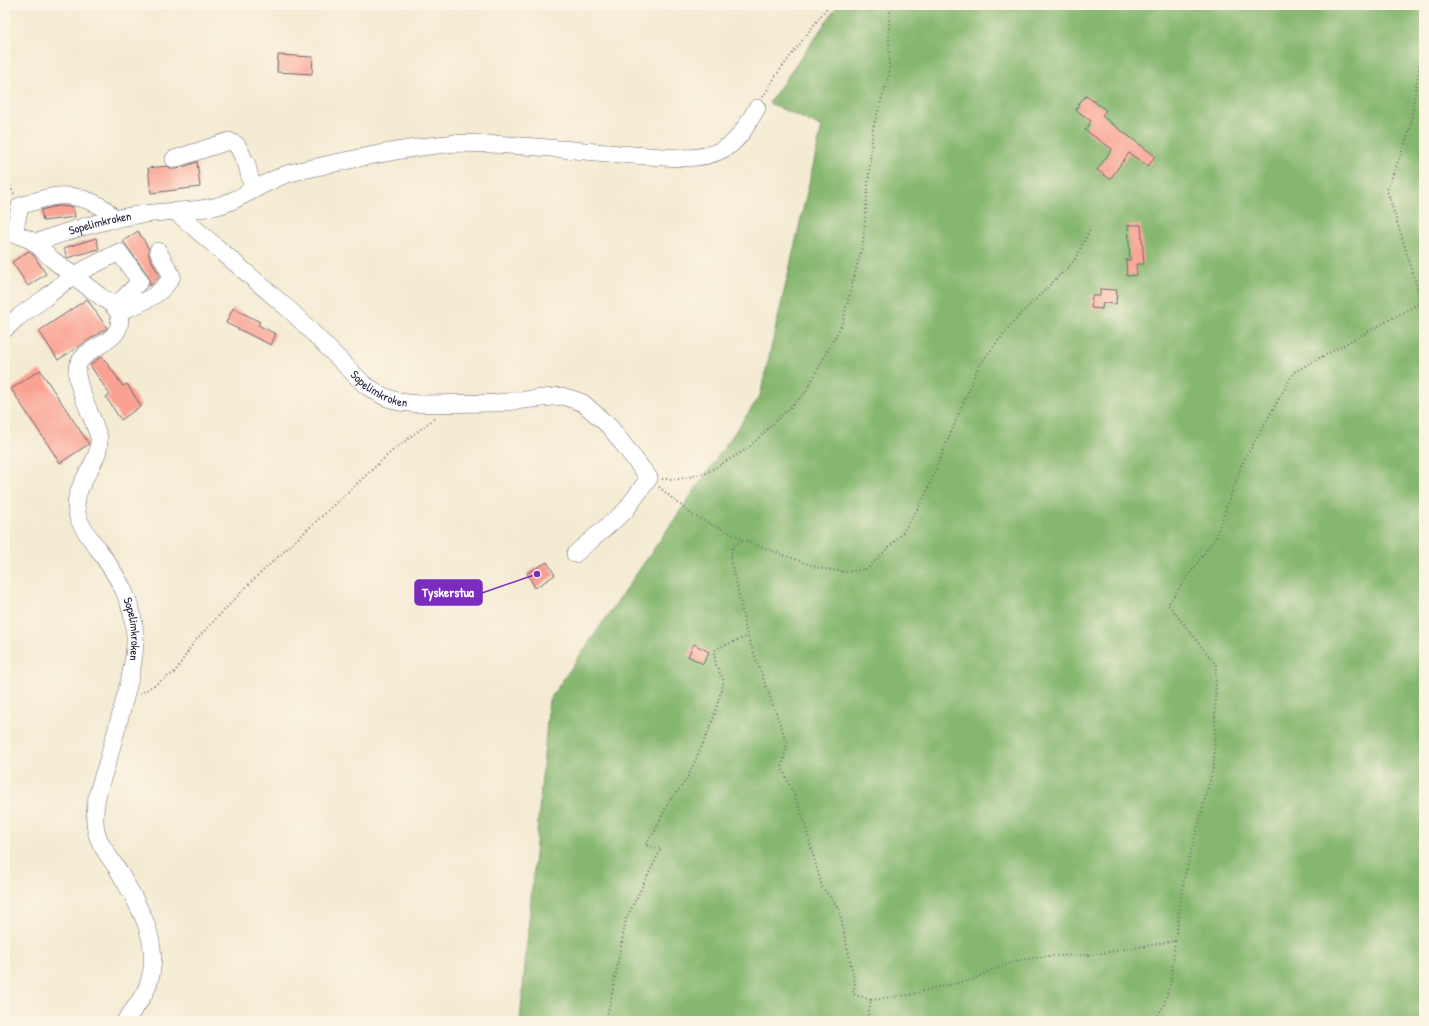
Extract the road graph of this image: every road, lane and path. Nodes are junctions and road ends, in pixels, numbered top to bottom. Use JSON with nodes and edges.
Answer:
{"nodes":[{"id":1,"x":8,"y":5,"type":"edge"},
{"id":2,"x":829,"y":5,"type":"edge"},
{"id":3,"x":891,"y":5,"type":"edge"},
{"id":4,"x":5,"y":22,"type":"edge"},
{"id":5,"x":1424,"y":60,"type":"edge"},
{"id":6,"x":757,"y":108,"type":"joint"},
{"id":7,"x":174,"y":159,"type":"dead end"},
{"id":8,"x":5,"y":175,"type":"edge"},
{"id":9,"x":253,"y":190,"type":"junction"},
{"id":10,"x":20,"y":206,"type":"junction"},
{"id":11,"x":176,"y":212,"type":"junction"},
{"id":12,"x":113,"y":220,"type":"junction"},
{"id":13,"x":1091,"y":227,"type":"dead end"},
{"id":14,"x":9,"y":234,"type":"edge"},
{"id":15,"x":35,"y":243,"type":"junction"},
{"id":16,"x":158,"y":251,"type":"dead end"},
{"id":17,"x":72,"y":276,"type":"junction"},
{"id":18,"x":115,"y":308,"type":"junction"},
{"id":19,"x":5,"y":329,"type":"edge"},
{"id":20,"x":453,"y":404,"type":"junction"},
{"id":21,"x":649,"y":478,"type":"junction"},
{"id":22,"x":743,"y":540,"type":"junction"},
{"id":23,"x":575,"y":554,"type":"dead end"},
{"id":24,"x":748,"y":636,"type":"junction"},
{"id":25,"x":124,"y":704,"type":"junction"},
{"id":26,"x":1175,"y":941,"type":"junction"},
{"id":27,"x":870,"y":1000,"type":"junction"},
{"id":28,"x":125,"y":1021,"type":"edge"},
{"id":29,"x":605,"y":1021,"type":"edge"},
{"id":30,"x":867,"y":1021,"type":"edge"},
{"id":31,"x":1154,"y":1021,"type":"edge"}],
"edges":[{"from":1,"to":4,"type":"path"},
{"from":2,"to":6,"type":"path"},
{"from":3,"to":21,"type":"path"},
{"from":5,"to":26,"type":"path"},
{"from":6,"to":9,"type":"street"},
{"from":7,"to":9,"type":"street"},
{"from":8,"to":10,"type":"path"},
{"from":9,"to":11,"type":"street"},
{"from":10,"to":12,"type":"street"},
{"from":10,"to":14,"type":"street"},
{"from":11,"to":12,"type":"street","name":"Sopelimkroken"},
{"from":11,"to":20,"type":"street","name":"Sopelimkroken"},
{"from":12,"to":15,"type":"street","name":"Sopelimkroken"},
{"from":13,"to":22,"type":"path"},
{"from":14,"to":15,"type":"street"},
{"from":15,"to":17,"type":"street"},
{"from":16,"to":18,"type":"street"},
{"from":17,"to":18,"type":"street"},
{"from":17,"to":18,"type":"street"},
{"from":17,"to":19,"type":"street"},
{"from":18,"to":25,"type":"street","name":"Sopelimkroken"},
{"from":20,"to":21,"type":"street","name":"Sopelimkroken"},
{"from":20,"to":25,"type":"path"},
{"from":21,"to":22,"type":"path"},
{"from":21,"to":23,"type":"street"},
{"from":22,"to":24,"type":"path"},
{"from":24,"to":27,"type":"path"},
{"from":24,"to":29,"type":"path"},
{"from":25,"to":28,"type":"street","name":"Sopelimkroken"},
{"from":26,"to":27,"type":"path"},
{"from":26,"to":31,"type":"path"},
{"from":27,"to":30,"type":"path"}]}
